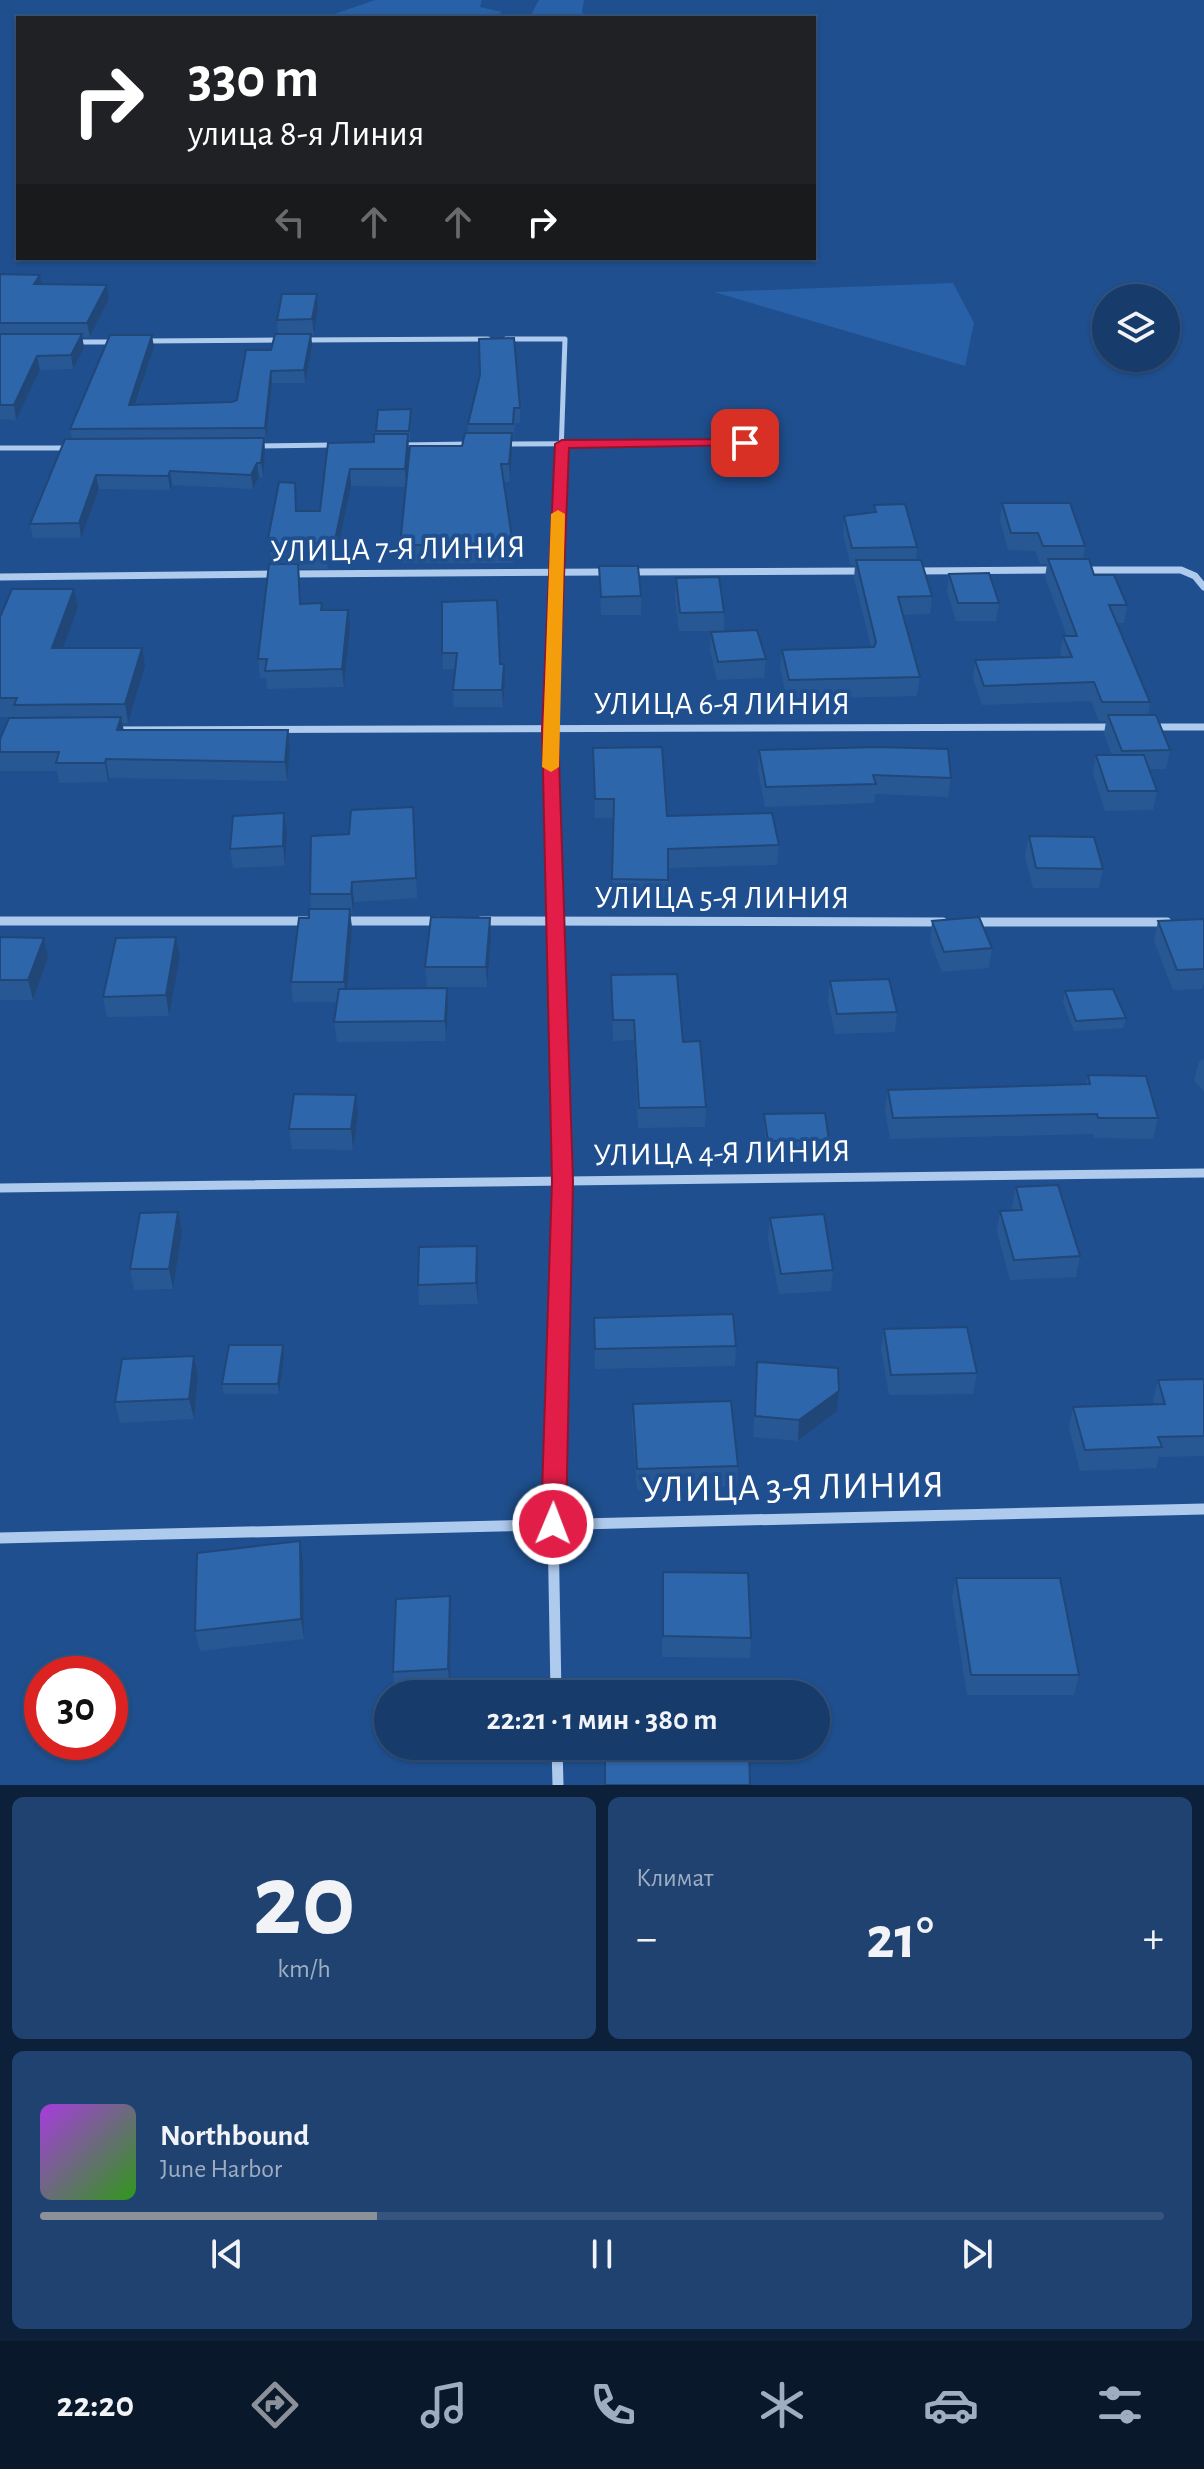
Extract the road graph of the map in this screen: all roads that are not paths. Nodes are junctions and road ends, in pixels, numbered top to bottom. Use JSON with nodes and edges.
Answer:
{"nodes":[{"id":1,"x":136,"y":341,"type":"edge"},
{"id":2,"x":60,"y":342,"type":"edge"},
{"id":3,"x":121,"y":342,"type":"edge"},
{"id":4,"x":745,"y":443,"type":"dead end"},
{"id":5,"x":484,"y":444,"type":"edge"},
{"id":6,"x":500,"y":444,"type":"edge"},
{"id":7,"x":562,"y":444,"type":"junction"},
{"id":8,"x":343,"y":445,"type":"edge"},
{"id":9,"x":390,"y":445,"type":"edge"},
{"id":10,"x":250,"y":446,"type":"edge"},
{"id":11,"x":0,"y":448,"type":"edge"},
{"id":12,"x":78,"y":448,"type":"edge"},
{"id":13,"x":868,"y":571,"type":"edge"},
{"id":14,"x":915,"y":571,"type":"edge"},
{"id":15,"x":555,"y":572,"type":"junction"},
{"id":16,"x":0,"y":577,"type":"edge"},
{"id":17,"x":1204,"y":587,"type":"edge"},
{"id":18,"x":1124,"y":727,"type":"edge"},
{"id":19,"x":1140,"y":727,"type":"edge"},
{"id":20,"x":1204,"y":727,"type":"edge"},
{"id":21,"x":550,"y":729,"type":"junction"},
{"id":22,"x":110,"y":730,"type":"edge"},
{"id":23,"x":0,"y":921,"type":"edge"},
{"id":24,"x":316,"y":921,"type":"edge"},
{"id":25,"x":332,"y":921,"type":"edge"},
{"id":26,"x":458,"y":921,"type":"edge"},
{"id":27,"x":474,"y":921,"type":"edge"},
{"id":28,"x":553,"y":921,"type":"junction"},
{"id":29,"x":950,"y":922,"type":"edge"},
{"id":30,"x":966,"y":922,"type":"edge"},
{"id":31,"x":1172,"y":922,"type":"edge"},
{"id":32,"x":1204,"y":1173,"type":"edge"},
{"id":33,"x":562,"y":1181,"type":"junction"},
{"id":34,"x":0,"y":1188,"type":"edge"},
{"id":35,"x":1204,"y":1509,"type":"edge"},
{"id":36,"x":553,"y":1524,"type":"junction"},
{"id":37,"x":0,"y":1538,"type":"edge"},
{"id":38,"x":556,"y":1680,"type":"edge"},
{"id":39,"x":557,"y":1760,"type":"edge"},
{"id":40,"x":558,"y":1785,"type":"edge"}],
"edges":[{"from":1,"to":7,"type":"street"},
{"from":2,"to":3,"type":"street"},
{"from":4,"to":7,"type":"street"},
{"from":5,"to":9,"type":"street"},
{"from":6,"to":7,"type":"street"},
{"from":7,"to":15,"type":"street"},
{"from":8,"to":10,"type":"street"},
{"from":11,"to":12,"type":"street"},
{"from":13,"to":15,"type":"street","name":"УЛИЦА 7-Я ЛИНИЯ"},
{"from":14,"to":17,"type":"street"},
{"from":15,"to":16,"type":"street","name":"УЛИЦА 7-Я ЛИНИЯ"},
{"from":15,"to":21,"type":"street"},
{"from":18,"to":21,"type":"street","name":"УЛИЦА 6-Я ЛИНИЯ"},
{"from":19,"to":20,"type":"street"},
{"from":21,"to":22,"type":"street","name":"УЛИЦА 6-Я ЛИНИЯ"},
{"from":21,"to":28,"type":"street"},
{"from":23,"to":24,"type":"street"},
{"from":25,"to":26,"type":"street"},
{"from":27,"to":28,"type":"street","name":"УЛИЦА 5-Я ЛИНИЯ"},
{"from":28,"to":29,"type":"street","name":"УЛИЦА 5-Я ЛИНИЯ"},
{"from":28,"to":33,"type":"street"},
{"from":30,"to":31,"type":"street"},
{"from":32,"to":33,"type":"street","name":"УЛИЦА 4-Я ЛИНИЯ"},
{"from":33,"to":34,"type":"street","name":"УЛИЦА 4-Я ЛИНИЯ"},
{"from":33,"to":36,"type":"street"},
{"from":35,"to":36,"type":"street","name":"УЛИЦА 3-Я ЛИНИЯ"},
{"from":36,"to":37,"type":"street","name":"УЛИЦА 3-Я ЛИНИЯ"},
{"from":36,"to":38,"type":"street"},
{"from":39,"to":40,"type":"street"}]}
